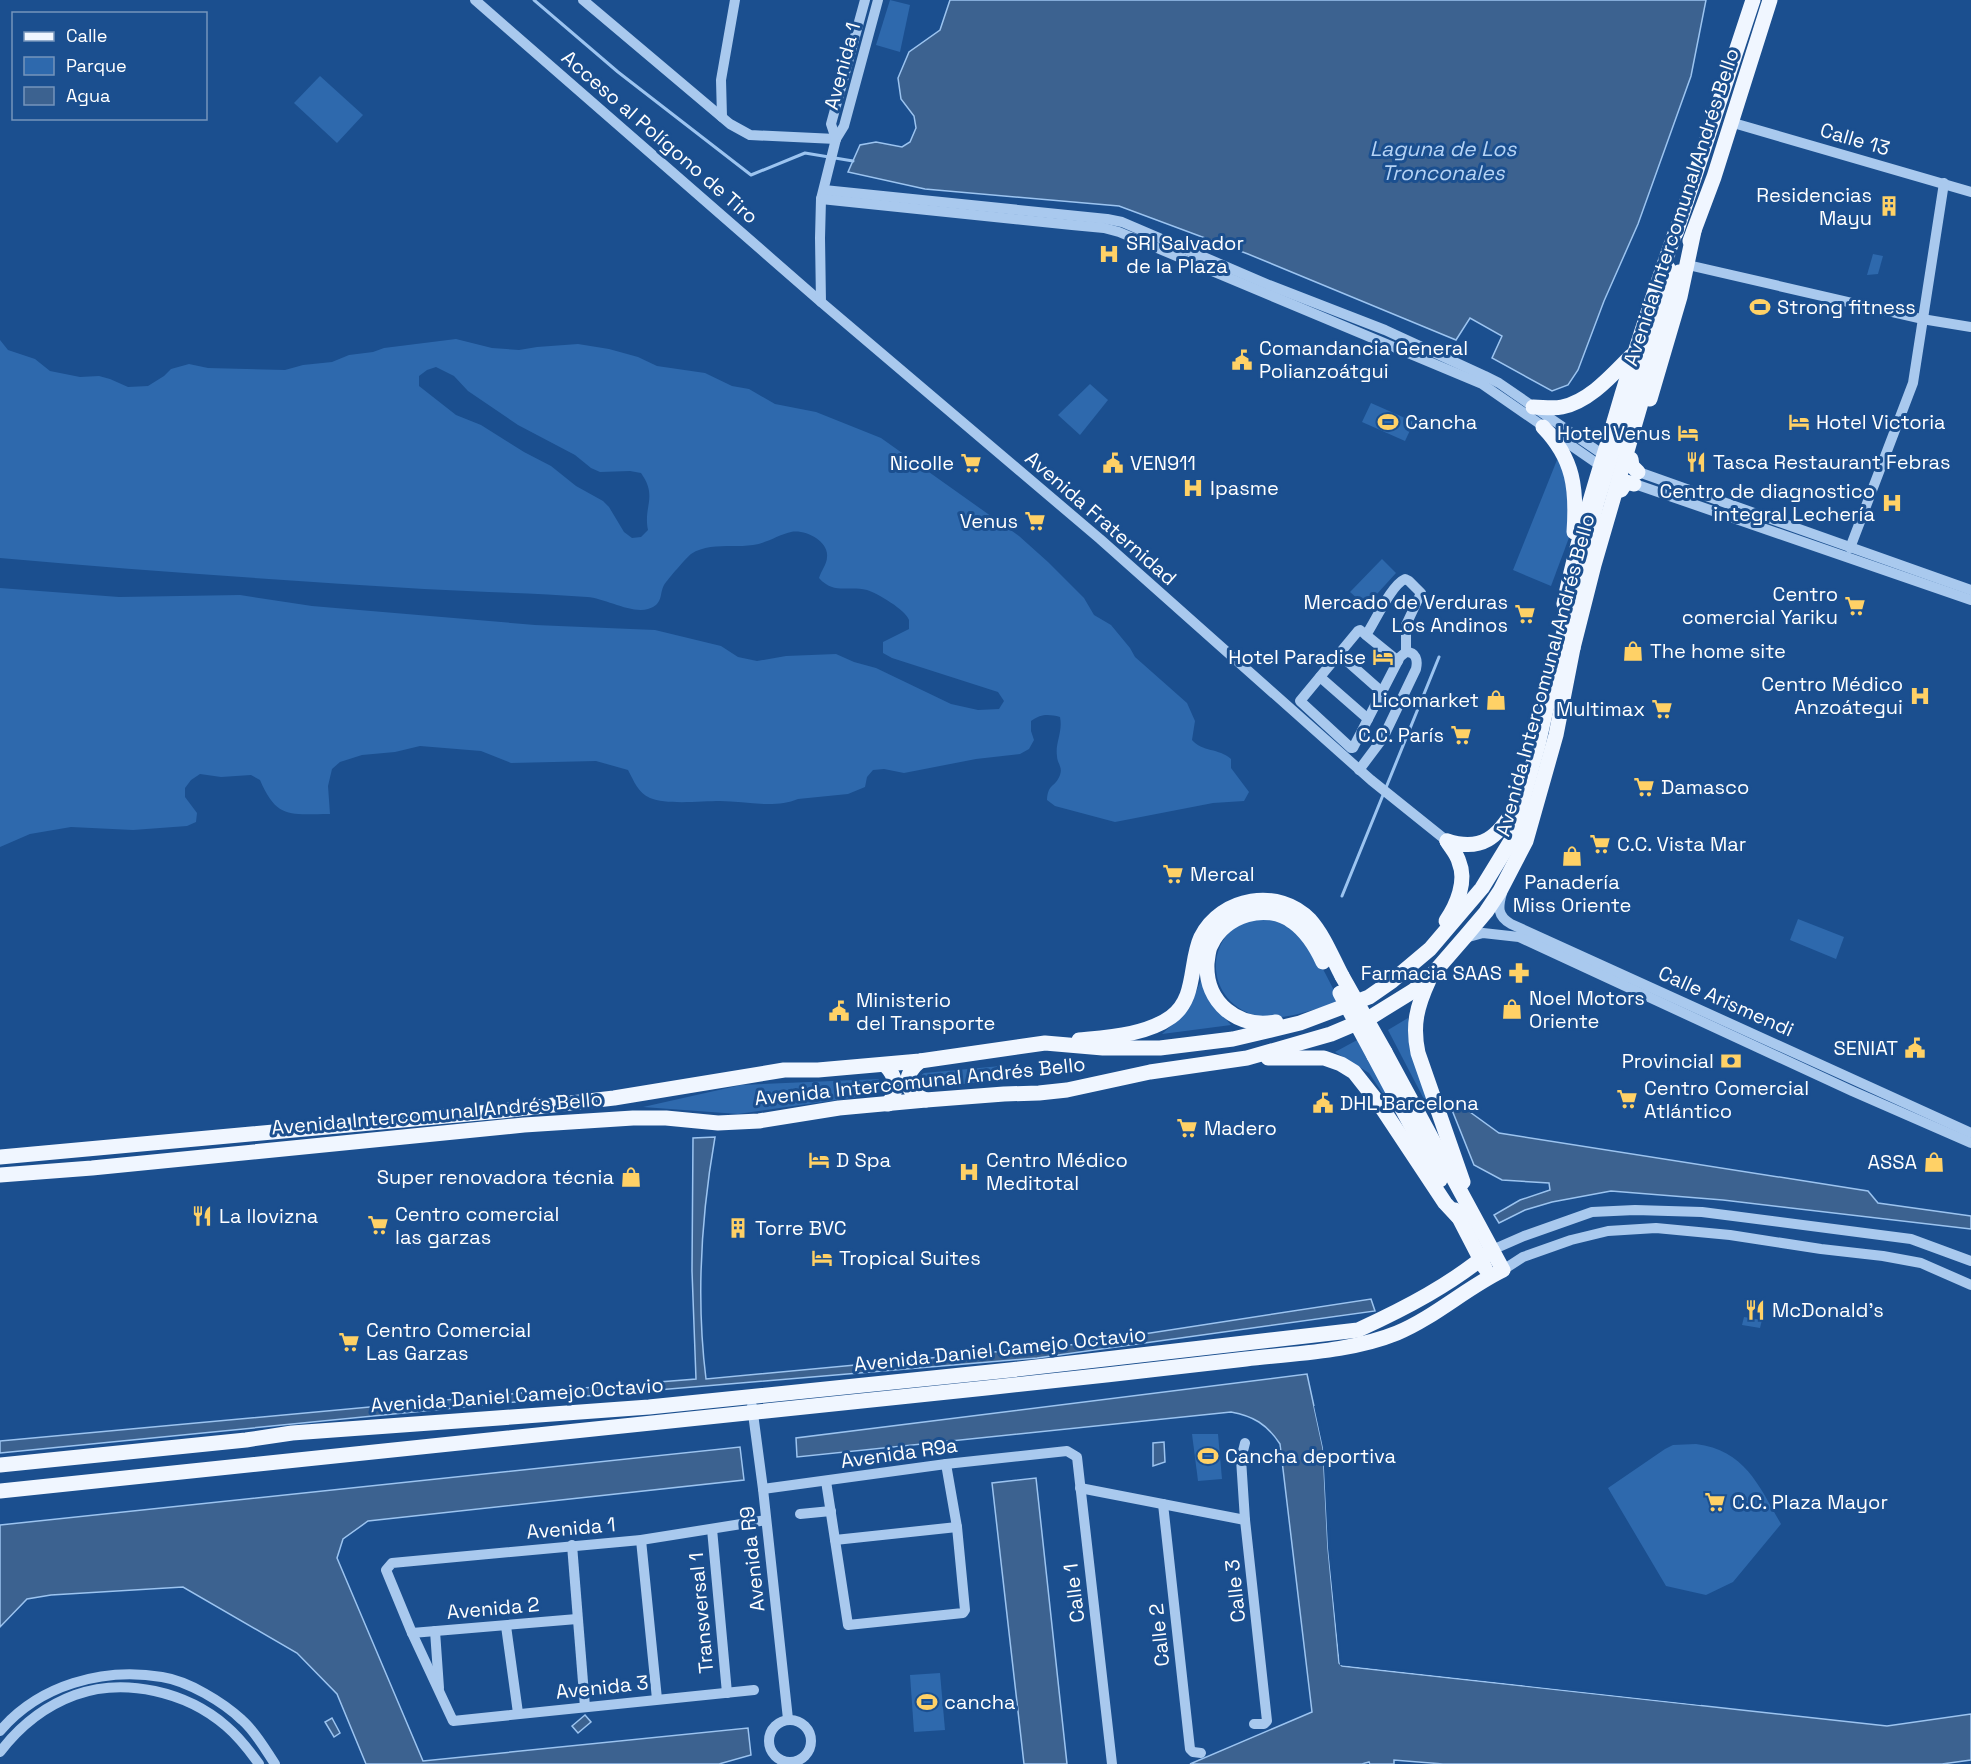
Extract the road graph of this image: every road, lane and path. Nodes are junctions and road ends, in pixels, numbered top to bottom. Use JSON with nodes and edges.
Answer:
{"nodes":[{"id":1,"x":475,"y":0,"type":"edge"},
{"id":2,"x":583,"y":0,"type":"edge"},
{"id":3,"x":735,"y":0,"type":"edge"},
{"id":4,"x":865,"y":0,"type":"edge"},
{"id":5,"x":878,"y":0,"type":"edge"},
{"id":6,"x":1753,"y":0,"type":"edge"},
{"id":7,"x":1770,"y":0,"type":"edge"},
{"id":8,"x":722,"y":117,"type":"junction"},
{"id":9,"x":1730,"y":122,"type":"junction"},
{"id":10,"x":836,"y":142,"type":"junction"},
{"id":11,"x":1944,"y":183,"type":"junction"},
{"id":12,"x":824,"y":188,"type":"junction"},
{"id":13,"x":1971,"y":192,"type":"edge"},
{"id":14,"x":1678,"y":225,"type":"junction"},
{"id":15,"x":1678,"y":268,"type":"junction"},
{"id":16,"x":821,"y":302,"type":"junction"},
{"id":17,"x":1922,"y":319,"type":"junction"},
{"id":18,"x":1971,"y":327,"type":"edge"},
{"id":19,"x":1634,"y":354,"type":"junction"},
{"id":20,"x":1533,"y":407,"type":"junction"},
{"id":21,"x":1543,"y":427,"type":"junction"},
{"id":22,"x":1601,"y":461,"type":"junction"},
{"id":23,"x":1629,"y":475,"type":"junction"},
{"id":24,"x":1850,"y":548,"type":"junction"},
{"id":25,"x":1572,"y":565,"type":"junction"},
{"id":26,"x":1971,"y":590,"type":"edge"},
{"id":27,"x":1971,"y":600,"type":"edge"},
{"id":28,"x":1366,"y":635,"type":"junction"},
{"id":29,"x":1406,"y":652,"type":"junction"},
{"id":30,"x":1339,"y":654,"type":"junction"},
{"id":31,"x":1398,"y":661,"type":"junction"},
{"id":32,"x":1320,"y":677,"type":"junction"},
{"id":33,"x":1382,"y":692,"type":"junction"},
{"id":34,"x":1368,"y":719,"type":"junction"},
{"id":35,"x":1550,"y":722,"type":"junction"},
{"id":36,"x":1359,"y":770,"type":"junction"},
{"id":37,"x":1524,"y":796,"type":"junction"},
{"id":38,"x":1447,"y":841,"type":"junction"},
{"id":39,"x":1506,"y":880,"type":"junction"},
{"id":40,"x":1464,"y":938,"type":"junction"},
{"id":41,"x":1416,"y":961,"type":"junction"},
{"id":42,"x":1431,"y":975,"type":"junction"},
{"id":43,"x":1337,"y":978,"type":"junction"},
{"id":44,"x":1338,"y":1009,"type":"junction"},
{"id":45,"x":1045,"y":1043,"type":"junction"},
{"id":46,"x":1247,"y":1058,"type":"junction"},
{"id":47,"x":920,"y":1061,"type":"junction"},
{"id":48,"x":885,"y":1065,"type":"junction"},
{"id":49,"x":926,"y":1100,"type":"junction"},
{"id":50,"x":888,"y":1104,"type":"junction"},
{"id":51,"x":1971,"y":1133,"type":"edge"},
{"id":52,"x":1971,"y":1143,"type":"edge"},
{"id":53,"x":0,"y":1157,"type":"edge"},
{"id":54,"x":0,"y":1175,"type":"edge"},
{"id":55,"x":1466,"y":1215,"type":"junction"},
{"id":56,"x":1486,"y":1255,"type":"junction"},
{"id":57,"x":1971,"y":1261,"type":"edge"},
{"id":58,"x":1496,"y":1273,"type":"junction"},
{"id":59,"x":1971,"y":1285,"type":"edge"},
{"id":60,"x":751,"y":1396,"type":"junction"},
{"id":61,"x":753,"y":1413,"type":"junction"},
{"id":62,"x":1245,"y":1443,"type":"dead end"},
{"id":63,"x":1040,"y":1454,"type":"joint"},
{"id":64,"x":946,"y":1464,"type":"junction"},
{"id":65,"x":0,"y":1465,"type":"edge"},
{"id":66,"x":826,"y":1480,"type":"junction"},
{"id":67,"x":1080,"y":1488,"type":"junction"},
{"id":68,"x":763,"y":1489,"type":"junction"},
{"id":69,"x":0,"y":1491,"type":"edge"},
{"id":70,"x":1163,"y":1504,"type":"junction"},
{"id":71,"x":831,"y":1511,"type":"junction"},
{"id":72,"x":800,"y":1514,"type":"dead end"},
{"id":73,"x":766,"y":1520,"type":"junction"},
{"id":74,"x":1245,"y":1520,"type":"junction"},
{"id":75,"x":957,"y":1527,"type":"junction"},
{"id":76,"x":712,"y":1529,"type":"junction"},
{"id":77,"x":641,"y":1540,"type":"junction"},
{"id":78,"x":835,"y":1540,"type":"junction"},
{"id":79,"x":572,"y":1545,"type":"junction"},
{"id":80,"x":577,"y":1619,"type":"junction"},
{"id":81,"x":506,"y":1626,"type":"junction"},
{"id":82,"x":435,"y":1631,"type":"junction"},
{"id":83,"x":412,"y":1633,"type":"junction"},
{"id":84,"x":754,"y":1690,"type":"dead end"},
{"id":85,"x":727,"y":1693,"type":"junction"},
{"id":86,"x":439,"y":1694,"type":"junction"},
{"id":87,"x":657,"y":1699,"type":"junction"},
{"id":88,"x":585,"y":1707,"type":"junction"},
{"id":89,"x":518,"y":1713,"type":"junction"},
{"id":90,"x":788,"y":1719,"type":"junction"},
{"id":91,"x":1254,"y":1724,"type":"dead end"},
{"id":92,"x":0,"y":1731,"type":"edge"},
{"id":93,"x":0,"y":1752,"type":"edge"},
{"id":94,"x":1201,"y":1753,"type":"dead end"},
{"id":95,"x":259,"y":1764,"type":"edge"},
{"id":96,"x":275,"y":1764,"type":"edge"},
{"id":97,"x":1112,"y":1764,"type":"edge"}],
"edges":[{"from":1,"to":16,"type":"street","name":"Acceso al Polígono de Tiro"},
{"from":2,"to":8,"type":"street"},
{"from":3,"to":8,"type":"street"},
{"from":4,"to":10,"type":"street","name":"Avenida 1"},
{"from":5,"to":10,"type":"street","name":"Avenida 1"},
{"from":6,"to":14,"type":"main road","name":"Avenida Intercomunal Andrés Bello"},
{"from":7,"to":9,"type":"main road","name":"Avenida Intercomunal Andrés Bello"},
{"from":8,"to":10,"type":"street"},
{"from":9,"to":11,"type":"street","name":"Calle 13"},
{"from":9,"to":15,"type":"main road","name":"Avenida Intercomunal Andrés Bello"},
{"from":10,"to":12,"type":"street"},
{"from":11,"to":13,"type":"street","name":"Calle 13"},
{"from":11,"to":17,"type":"street"},
{"from":12,"to":16,"type":"street"},
{"from":12,"to":20,"type":"street"},
{"from":12,"to":21,"type":"street"},
{"from":14,"to":15,"type":"main road","name":"Avenida Intercomunal Andrés Bello"},
{"from":14,"to":19,"type":"main road"},
{"from":15,"to":17,"type":"street"},
{"from":15,"to":23,"type":"main road"},
{"from":15,"to":35,"type":"main road","name":"Avenida Intercomunal Andrés Bello","bridge":true},
{"from":16,"to":36,"type":"street","name":"Avenida Fraternidad"},
{"from":17,"to":18,"type":"street"},
{"from":17,"to":24,"type":"street"},
{"from":19,"to":20,"type":"main road"},
{"from":19,"to":22,"type":"main road"},
{"from":20,"to":22,"type":"street"},
{"from":21,"to":22,"type":"street"},
{"from":21,"to":25,"type":"main road"},
{"from":22,"to":23,"type":"street"},
{"from":22,"to":25,"type":"main road"},
{"from":23,"to":24,"type":"street"},
{"from":23,"to":27,"type":"street"},
{"from":23,"to":35,"type":"main road"},
{"from":24,"to":26,"type":"street"},
{"from":25,"to":35,"type":"main road"},
{"from":28,"to":29,"type":"street"},
{"from":28,"to":30,"type":"street"},
{"from":28,"to":31,"type":"street"},
{"from":29,"to":31,"type":"street"},
{"from":29,"to":36,"type":"street"},
{"from":30,"to":32,"type":"street"},
{"from":30,"to":33,"type":"street"},
{"from":31,"to":33,"type":"street"},
{"from":32,"to":34,"type":"street"},
{"from":32,"to":34,"type":"street"},
{"from":33,"to":34,"type":"street"},
{"from":35,"to":37,"type":"main road","name":"Avenida Intercomunal Andrés Bello"},
{"from":35,"to":39,"type":"main road","name":"Avenida Intercomunal Andrés Bello"},
{"from":36,"to":38,"type":"street","name":"Avenida Fraternidad"},
{"from":37,"to":38,"type":"main road"},
{"from":37,"to":41,"type":"main road","name":"Avenida Intercomunal Andrés Bello"},
{"from":38,"to":41,"type":"main road"},
{"from":39,"to":40,"type":"main road","name":"Avenida Intercomunal Andrés Bello"},
{"from":39,"to":51,"type":"street","name":"Calle Arismendi"},
{"from":40,"to":42,"type":"main road","name":"Avenida Intercomunal Andrés Bello"},
{"from":40,"to":52,"type":"street","name":"Calle Arismendi"},
{"from":41,"to":44,"type":"main road","name":"Avenida Intercomunal Andrés Bello"},
{"from":42,"to":46,"type":"main road","name":"Avenida Intercomunal Andrés Bello"},
{"from":42,"to":55,"type":"main road"},
{"from":43,"to":44,"type":"main road"},
{"from":43,"to":45,"type":"main road"},
{"from":43,"to":55,"type":"main road","bridge":true},
{"from":44,"to":45,"type":"main road","name":"Avenida Intercomunal Andrés Bello"},
{"from":45,"to":47,"type":"main road","name":"Avenida Intercomunal Andrés Bello"},
{"from":46,"to":49,"type":"main road","name":"Avenida Intercomunal Andrés Bello"},
{"from":46,"to":55,"type":"main road"},
{"from":47,"to":48,"type":"main road","name":"Avenida Intercomunal Andrés Bello"},
{"from":47,"to":49,"type":"main road"},
{"from":48,"to":50,"type":"main road"},
{"from":48,"to":53,"type":"main road","name":"Avenida Intercomunal Andrés Bello"},
{"from":49,"to":50,"type":"main road","name":"Avenida Intercomunal Andrés Bello"},
{"from":50,"to":54,"type":"main road","name":"Avenida Intercomunal Andrés Bello"},
{"from":55,"to":56,"type":"main road"},
{"from":56,"to":57,"type":"street","name":"Avenida Daniel Camejo Octavio"},
{"from":56,"to":58,"type":"main road"},
{"from":56,"to":60,"type":"main road","name":"Avenida Daniel Camejo Octavio"},
{"from":58,"to":59,"type":"street","name":"Avenida Daniel Camejo Octavio"},
{"from":58,"to":61,"type":"main road","name":"Avenida Daniel Camejo Octavio"},
{"from":60,"to":61,"type":"street","name":"Avenida R9"},
{"from":60,"to":65,"type":"main road","name":"Avenida Daniel Camejo Octavio"},
{"from":61,"to":68,"type":"street","name":"Avenida R9"},
{"from":61,"to":69,"type":"main road","name":"Avenida Daniel Camejo Octavio"},
{"from":62,"to":74,"type":"street","name":"Calle 3"},
{"from":63,"to":64,"type":"street","name":"Avenida R9a"},
{"from":63,"to":67,"type":"street","name":"Calle 1"},
{"from":64,"to":66,"type":"street","name":"Avenida R9a"},
{"from":64,"to":75,"type":"street"},
{"from":66,"to":68,"type":"street","name":"Avenida R9a"},
{"from":66,"to":71,"type":"street"},
{"from":67,"to":70,"type":"street"},
{"from":67,"to":97,"type":"street","name":"Calle 1"},
{"from":68,"to":73,"type":"street","name":"Avenida R9"},
{"from":70,"to":74,"type":"street"},
{"from":70,"to":94,"type":"street","name":"Calle 2"},
{"from":71,"to":72,"type":"street"},
{"from":71,"to":78,"type":"street"},
{"from":73,"to":76,"type":"street","name":"Avenida 1"},
{"from":73,"to":90,"type":"street","name":"Avenida R9"},
{"from":74,"to":91,"type":"street","name":"Calle 3"},
{"from":75,"to":78,"type":"street"},
{"from":75,"to":78,"type":"street"},
{"from":76,"to":77,"type":"street","name":"Avenida 1"},
{"from":76,"to":85,"type":"street","name":"Transversal 1"},
{"from":77,"to":79,"type":"street","name":"Avenida 1"},
{"from":77,"to":87,"type":"street"},
{"from":79,"to":80,"type":"street"},
{"from":79,"to":83,"type":"street","name":"Avenida 1"},
{"from":80,"to":81,"type":"street","name":"Avenida 2"},
{"from":80,"to":88,"type":"street"},
{"from":81,"to":82,"type":"street","name":"Avenida 2"},
{"from":81,"to":89,"type":"street"},
{"from":82,"to":83,"type":"street","name":"Avenida 2"},
{"from":82,"to":86,"type":"street"},
{"from":83,"to":86,"type":"street"},
{"from":84,"to":85,"type":"street","name":"Avenida 3"},
{"from":85,"to":87,"type":"street","name":"Avenida 3"},
{"from":86,"to":89,"type":"street","name":"Avenida 3"},
{"from":87,"to":88,"type":"street","name":"Avenida 3"},
{"from":88,"to":89,"type":"street","name":"Avenida 3"},
{"from":90,"to":90,"type":"street"},
{"from":92,"to":96,"type":"street"},
{"from":93,"to":95,"type":"street"}]}
